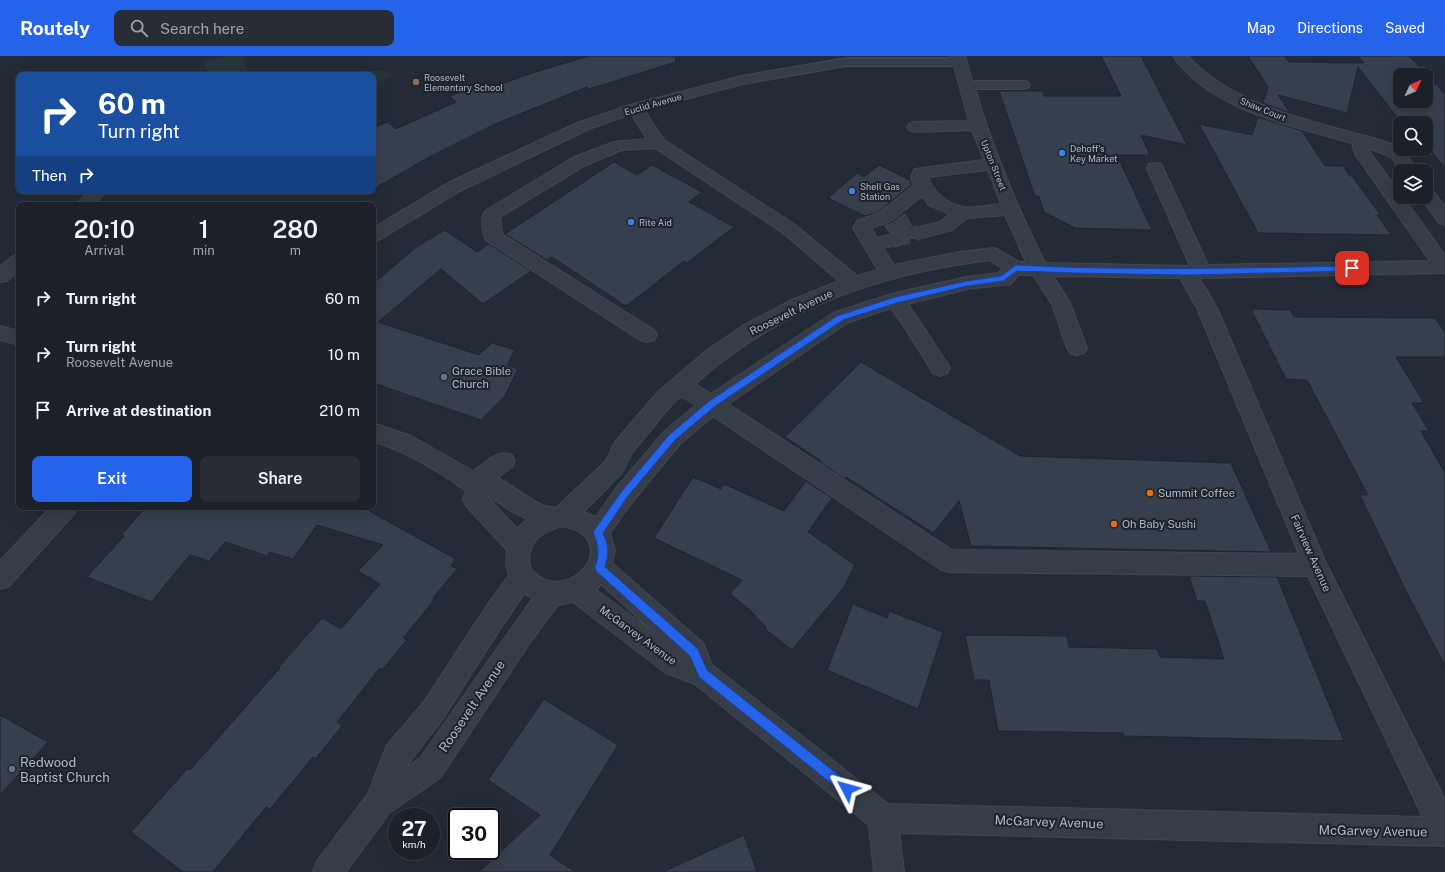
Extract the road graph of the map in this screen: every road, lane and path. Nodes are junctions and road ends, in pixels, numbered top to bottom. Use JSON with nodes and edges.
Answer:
{"nodes":[{"id":1,"x":1180,"y":56,"type":"edge"},
{"id":2,"x":959,"y":59,"type":"edge"},
{"id":3,"x":966,"y":85,"type":"junction"},
{"id":4,"x":1023,"y":85,"type":"dead end"},
{"id":5,"x":635,"y":108,"type":"junction"},
{"id":6,"x":978,"y":125,"type":"junction"},
{"id":7,"x":915,"y":127,"type":"dead end"},
{"id":8,"x":1359,"y":139,"type":"junction"},
{"id":9,"x":658,"y":143,"type":"junction"},
{"id":10,"x":994,"y":164,"type":"junction"},
{"id":11,"x":1404,"y":164,"type":"edge"},
{"id":12,"x":1155,"y":168,"type":"dead end"},
{"id":13,"x":922,"y":184,"type":"junction"},
{"id":14,"x":1433,"y":203,"type":"edge"},
{"id":15,"x":1012,"y":209,"type":"junction"},
{"id":16,"x":962,"y":212,"type":"junction"},
{"id":17,"x":1445,"y":219,"type":"edge"},
{"id":18,"x":946,"y":226,"type":"junction"},
{"id":19,"x":918,"y":233,"type":"tunnel mouth"},
{"id":20,"x":376,"y":234,"type":"edge"},
{"id":21,"x":893,"y":240,"type":"tunnel mouth"},
{"id":22,"x":872,"y":245,"type":"junction"},
{"id":23,"x":960,"y":258,"type":"junction"},
{"id":24,"x":16,"y":263,"type":"edge"},
{"id":25,"x":1444,"y":267,"type":"edge"},
{"id":26,"x":1016,"y":268,"type":"junction"},
{"id":27,"x":1039,"y":270,"type":"junction"},
{"id":28,"x":1194,"y":271,"type":"junction"},
{"id":29,"x":889,"y":273,"type":"junction"},
{"id":30,"x":0,"y":276,"type":"edge"},
{"id":31,"x":853,"y":283,"type":"junction"},
{"id":32,"x":895,"y":300,"type":"junction"},
{"id":33,"x":0,"y":333,"type":"edge"},
{"id":34,"x":647,"y":335,"type":"dead end"},
{"id":35,"x":16,"y":337,"type":"edge"},
{"id":36,"x":1077,"y":348,"type":"dead end"},
{"id":37,"x":940,"y":368,"type":"dead end"},
{"id":38,"x":680,"y":385,"type":"junction"},
{"id":39,"x":711,"y":405,"type":"junction"},
{"id":40,"x":376,"y":433,"type":"edge"},
{"id":41,"x":504,"y":462,"type":"dead end"},
{"id":42,"x":476,"y":486,"type":"junction"},
{"id":43,"x":63,"y":510,"type":"edge"},
{"id":44,"x":556,"y":518,"type":"junction"},
{"id":45,"x":598,"y":532,"type":"junction"},
{"id":46,"x":519,"y":546,"type":"junction"},
{"id":47,"x":1315,"y":565,"type":"junction"},
{"id":48,"x":600,"y":568,"type":"junction"},
{"id":49,"x":522,"y":577,"type":"junction"},
{"id":50,"x":0,"y":578,"type":"edge"},
{"id":51,"x":563,"y":592,"type":"junction"},
{"id":52,"x":703,"y":674,"type":"junction"},
{"id":53,"x":379,"y":803,"type":"junction"},
{"id":54,"x":883,"y":818,"type":"junction"},
{"id":55,"x":1445,"y":832,"type":"edge"},
{"id":56,"x":328,"y":872,"type":"edge"},
{"id":57,"x":889,"y":872,"type":"edge"}],
"edges":[{"from":1,"to":8,"type":"street","name":"Shaw Court"},
{"from":2,"to":3,"type":"street","name":"Upton Street"},
{"from":2,"to":5,"type":"street","name":"Euclid Avenue"},
{"from":3,"to":4,"type":"street"},
{"from":3,"to":6,"type":"street","name":"Upton Street"},
{"from":5,"to":9,"type":"street"},
{"from":5,"to":20,"type":"street","name":"Euclid Avenue"},
{"from":6,"to":7,"type":"street"},
{"from":6,"to":10,"type":"street","name":"Upton Street"},
{"from":8,"to":11,"type":"street","name":"Shaw Court"},
{"from":8,"to":25,"type":"street"},
{"from":9,"to":31,"type":"street"},
{"from":9,"to":34,"type":"street"},
{"from":10,"to":13,"type":"street"},
{"from":10,"to":15,"type":"street","name":"Upton Street"},
{"from":12,"to":28,"type":"street","name":"Fairview Avenue"},
{"from":13,"to":16,"type":"street"},
{"from":13,"to":22,"type":"street"},
{"from":14,"to":17,"type":"street"},
{"from":15,"to":16,"type":"street"},
{"from":15,"to":27,"type":"street","name":"Upton Street"},
{"from":16,"to":18,"type":"street"},
{"from":18,"to":19,"type":"street"},
{"from":18,"to":23,"type":"street"},
{"from":21,"to":22,"type":"street"},
{"from":22,"to":29,"type":"street"},
{"from":23,"to":26,"type":"street","name":"Roosevelt Avenue"},
{"from":23,"to":29,"type":"street","name":"Roosevelt Avenue"},
{"from":24,"to":30,"type":"street"},
{"from":25,"to":28,"type":"street","name":"Roosevelt Avenue"},
{"from":26,"to":27,"type":"street","name":"Roosevelt Avenue"},
{"from":26,"to":32,"type":"street"},
{"from":27,"to":28,"type":"street","name":"Roosevelt Avenue"},
{"from":27,"to":36,"type":"street","name":"Upton Street"},
{"from":28,"to":47,"type":"street","name":"Fairview Avenue"},
{"from":29,"to":31,"type":"street","name":"Roosevelt Avenue"},
{"from":31,"to":38,"type":"street","name":"Roosevelt Avenue"},
{"from":32,"to":37,"type":"street"},
{"from":32,"to":39,"type":"street"},
{"from":33,"to":35,"type":"street"},
{"from":38,"to":39,"type":"street"},
{"from":38,"to":44,"type":"street","name":"Roosevelt Avenue"},
{"from":39,"to":45,"type":"street"},
{"from":39,"to":47,"type":"street"},
{"from":40,"to":42,"type":"street"},
{"from":41,"to":42,"type":"street"},
{"from":42,"to":44,"type":"street"},
{"from":42,"to":46,"type":"street"},
{"from":43,"to":50,"type":"street"},
{"from":44,"to":45,"type":"street"},
{"from":44,"to":46,"type":"street"},
{"from":45,"to":48,"type":"street"},
{"from":46,"to":49,"type":"street"},
{"from":47,"to":55,"type":"street","name":"Fairview Avenue"},
{"from":48,"to":51,"type":"street"},
{"from":48,"to":52,"type":"street","name":"McGarvey Avenue"},
{"from":49,"to":51,"type":"street"},
{"from":49,"to":53,"type":"street","name":"Roosevelt Avenue"},
{"from":51,"to":52,"type":"street","name":"McGarvey Avenue"},
{"from":51,"to":53,"type":"street","name":"Roosevelt Avenue"},
{"from":52,"to":54,"type":"street","name":"McGarvey Avenue"},
{"from":53,"to":56,"type":"street","name":"Roosevelt Avenue"},
{"from":54,"to":55,"type":"street","name":"McGarvey Avenue"},
{"from":54,"to":57,"type":"street"}]}
